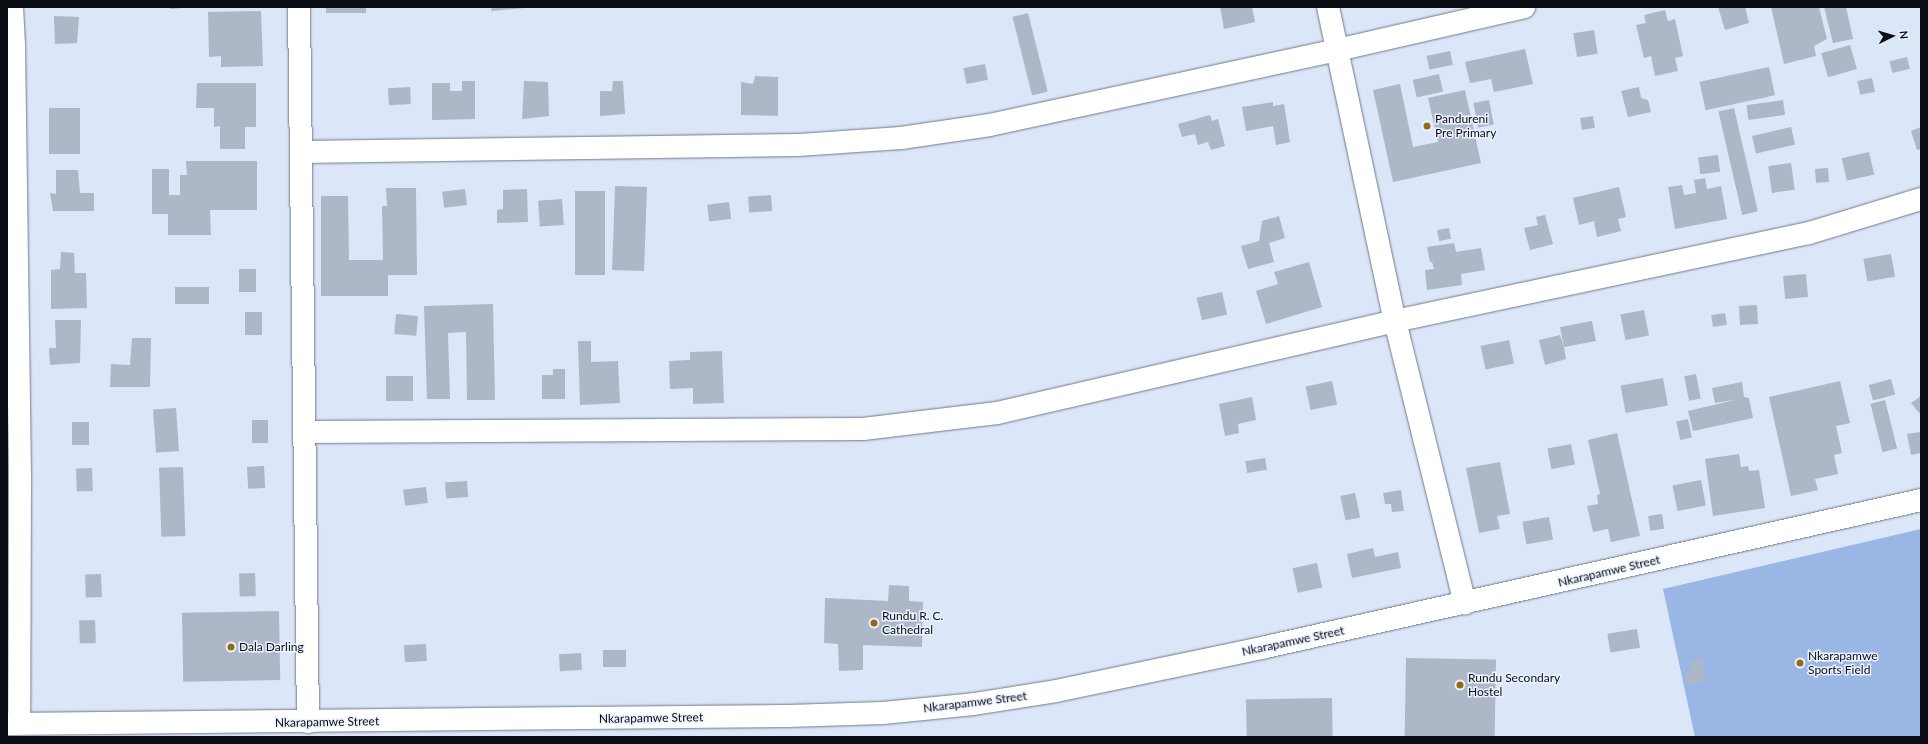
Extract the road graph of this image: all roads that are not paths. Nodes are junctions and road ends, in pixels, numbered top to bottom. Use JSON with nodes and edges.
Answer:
{"nodes":[{"id":1,"x":12,"y":7,"type":"edge"},
{"id":2,"x":299,"y":7,"type":"edge"},
{"id":3,"x":1328,"y":7,"type":"edge"},
{"id":4,"x":1524,"y":7,"type":"edge"},
{"id":5,"x":1338,"y":50,"type":"junction"},
{"id":6,"x":301,"y":152,"type":"junction"},
{"id":7,"x":1921,"y":199,"type":"edge"},
{"id":8,"x":1395,"y":321,"type":"junction"},
{"id":9,"x":305,"y":432,"type":"junction"},
{"id":10,"x":1921,"y":500,"type":"edge"},
{"id":11,"x":1465,"y":603,"type":"junction"},
{"id":12,"x":308,"y":722,"type":"junction"},
{"id":13,"x":13,"y":724,"type":"edge"}],
"edges":[{"from":1,"to":13,"type":"street"},
{"from":2,"to":6,"type":"street"},
{"from":3,"to":5,"type":"street"},
{"from":4,"to":5,"type":"street"},
{"from":5,"to":6,"type":"street"},
{"from":5,"to":8,"type":"street"},
{"from":6,"to":9,"type":"street"},
{"from":7,"to":8,"type":"street"},
{"from":8,"to":9,"type":"street"},
{"from":8,"to":11,"type":"street"},
{"from":9,"to":12,"type":"street"},
{"from":10,"to":11,"type":"street","name":"Nkarapamwe Street"},
{"from":11,"to":12,"type":"street","name":"Nkarapamwe Street"},
{"from":12,"to":13,"type":"street","name":"Nkarapamwe Street"}]}
